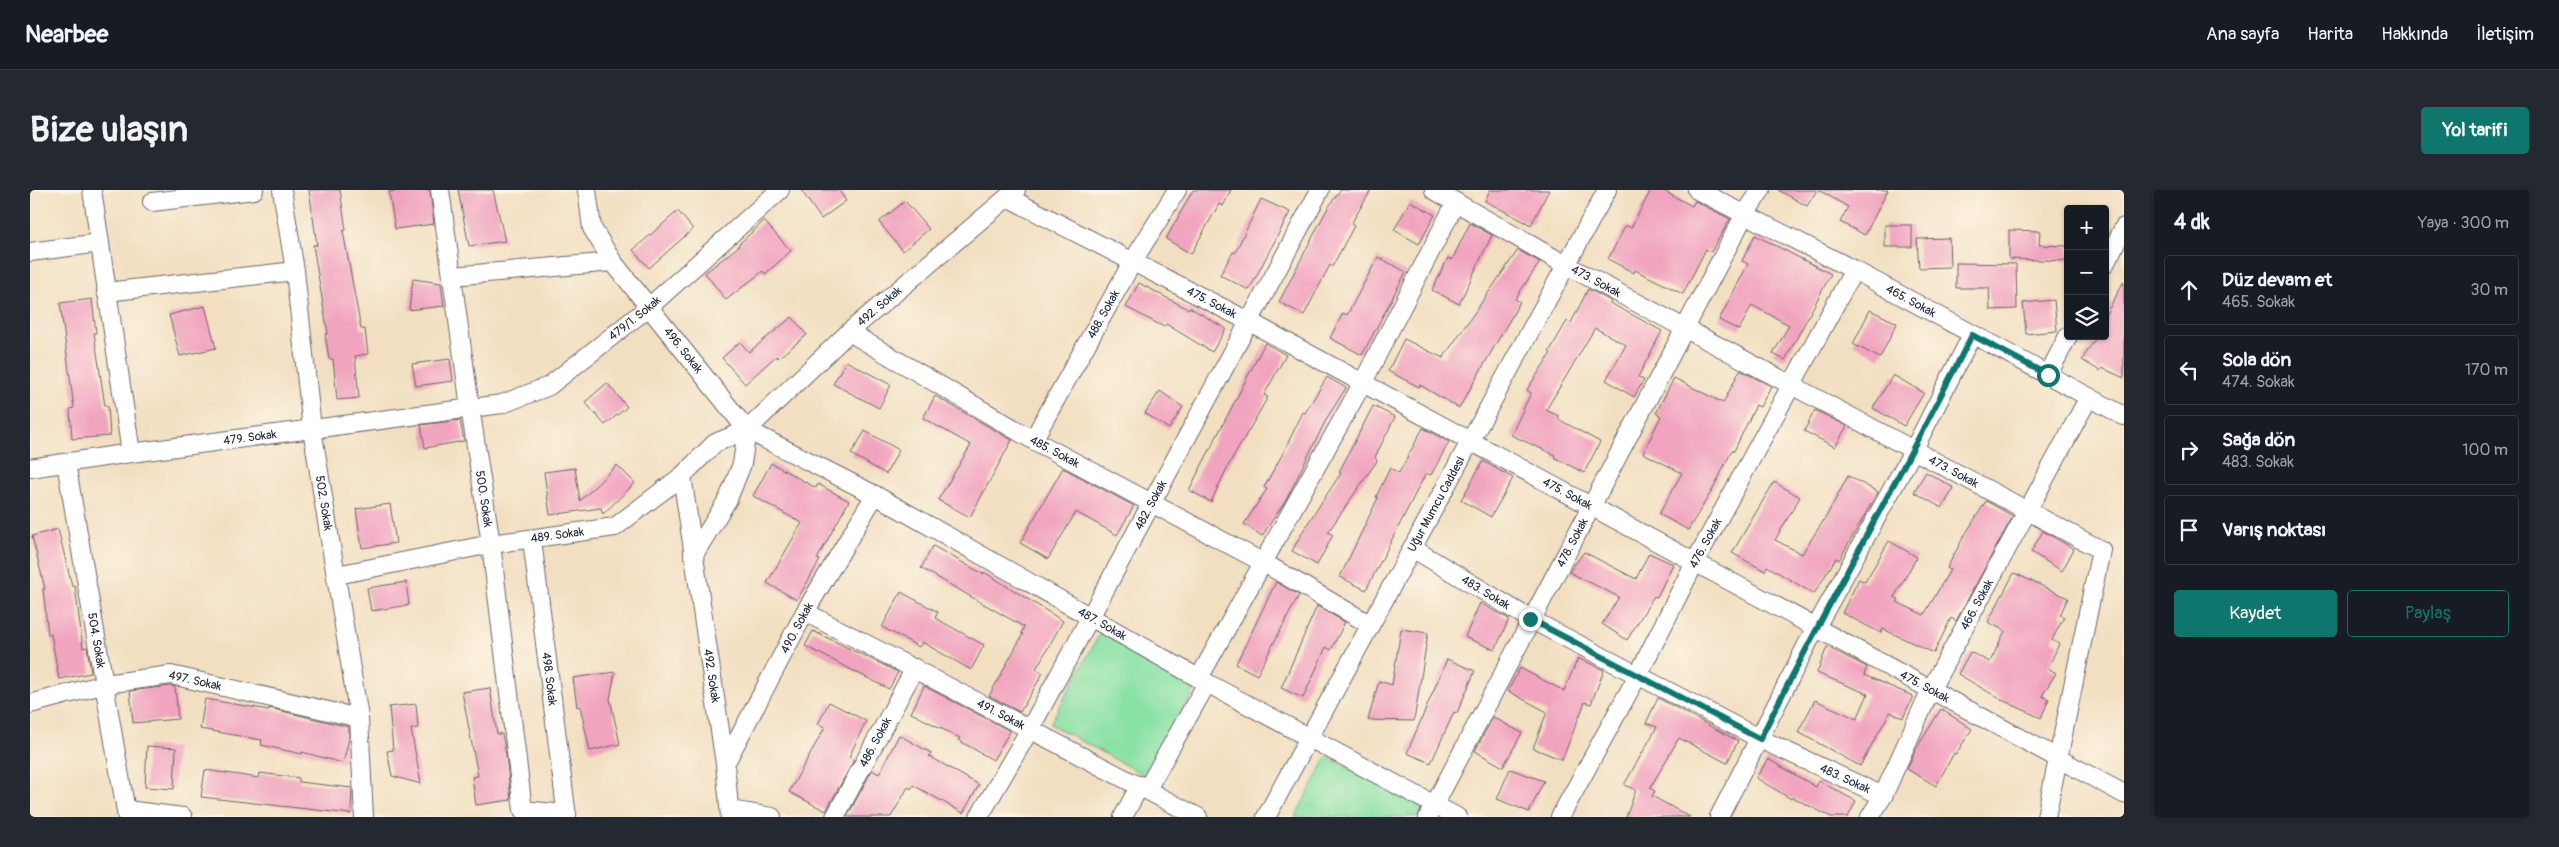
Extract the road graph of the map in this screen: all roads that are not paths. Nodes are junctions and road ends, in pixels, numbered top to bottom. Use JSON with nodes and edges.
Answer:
{"nodes":[{"id":1,"x":92,"y":190,"type":"edge"},
{"id":2,"x":254,"y":190,"type":"edge"},
{"id":3,"x":282,"y":190,"type":"edge"},
{"id":4,"x":440,"y":190,"type":"edge"},
{"id":5,"x":586,"y":190,"type":"edge"},
{"id":6,"x":780,"y":190,"type":"edge"},
{"id":7,"x":1177,"y":190,"type":"edge"},
{"id":8,"x":1320,"y":190,"type":"edge"},
{"id":9,"x":1434,"y":190,"type":"edge"},
{"id":10,"x":1607,"y":190,"type":"edge"},
{"id":11,"x":1697,"y":190,"type":"edge"},
{"id":12,"x":1761,"y":190,"type":"edge"},
{"id":13,"x":1013,"y":194,"type":"edge"},
{"id":14,"x":152,"y":202,"type":"dead end"},
{"id":15,"x":1456,"y":202,"type":"junction"},
{"id":16,"x":1745,"y":214,"type":"junction"},
{"id":17,"x":2122,"y":237,"type":"edge"},
{"id":18,"x":100,"y":244,"type":"junction"},
{"id":19,"x":30,"y":252,"type":"edge"},
{"id":20,"x":2109,"y":258,"type":"edge"},
{"id":21,"x":1133,"y":261,"type":"junction"},
{"id":22,"x":613,"y":262,"type":"junction"},
{"id":23,"x":1566,"y":265,"type":"junction"},
{"id":24,"x":1854,"y":270,"type":"junction"},
{"id":25,"x":295,"y":271,"type":"junction"},
{"id":26,"x":452,"y":276,"type":"junction"},
{"id":27,"x":106,"y":292,"type":"junction"},
{"id":28,"x":649,"y":307,"type":"junction"},
{"id":29,"x":1248,"y":321,"type":"junction"},
{"id":30,"x":1685,"y":329,"type":"junction"},
{"id":31,"x":849,"y":332,"type":"junction"},
{"id":32,"x":1972,"y":335,"type":"junction"},
{"id":33,"x":2066,"y":340,"type":"edge"},
{"id":34,"x":2048,"y":375,"type":"junction"},
{"id":35,"x":1362,"y":384,"type":"junction"},
{"id":36,"x":1791,"y":386,"type":"junction"},
{"id":37,"x":2089,"y":397,"type":"junction"},
{"id":38,"x":470,"y":407,"type":"junction"},
{"id":39,"x":2124,"y":416,"type":"edge"},
{"id":40,"x":312,"y":429,"type":"junction"},
{"id":41,"x":747,"y":430,"type":"junction"},
{"id":42,"x":1033,"y":440,"type":"junction"},
{"id":43,"x":1470,"y":441,"type":"junction"},
{"id":44,"x":1913,"y":450,"type":"junction"},
{"id":45,"x":131,"y":452,"type":"junction"},
{"id":46,"x":66,"y":463,"type":"junction"},
{"id":47,"x":30,"y":468,"type":"edge"},
{"id":48,"x":682,"y":476,"type":"junction"},
{"id":49,"x":875,"y":495,"type":"junction"},
{"id":50,"x":1150,"y":503,"type":"junction"},
{"id":51,"x":1590,"y":505,"type":"junction"},
{"id":52,"x":2027,"y":512,"type":"junction"},
{"id":53,"x":532,"y":540,"type":"junction"},
{"id":54,"x":491,"y":544,"type":"junction"},
{"id":55,"x":1412,"y":548,"type":"junction"},
{"id":56,"x":693,"y":556,"type":"junction"},
{"id":57,"x":1695,"y":562,"type":"junction"},
{"id":58,"x":1264,"y":563,"type":"junction"},
{"id":59,"x":337,"y":575,"type":"junction"},
{"id":60,"x":805,"y":612,"type":"junction"},
{"id":61,"x":1089,"y":615,"type":"junction"},
{"id":62,"x":1530,"y":619,"type":"junction"},
{"id":63,"x":1369,"y":624,"type":"junction"},
{"id":64,"x":1815,"y":629,"type":"junction"},
{"id":65,"x":915,"y":668,"type":"junction"},
{"id":66,"x":1638,"y":675,"type":"junction"},
{"id":67,"x":1203,"y":680,"type":"junction"},
{"id":68,"x":105,"y":684,"type":"junction"},
{"id":69,"x":1931,"y":690,"type":"junction"},
{"id":70,"x":30,"y":704,"type":"edge"},
{"id":71,"x":359,"y":718,"type":"junction"},
{"id":72,"x":1030,"y":729,"type":"junction"},
{"id":73,"x":1308,"y":738,"type":"junction"},
{"id":74,"x":1760,"y":739,"type":"junction"},
{"id":75,"x":2058,"y":759,"type":"junction"},
{"id":76,"x":725,"y":764,"type":"junction"},
{"id":77,"x":1143,"y":787,"type":"junction"},
{"id":78,"x":2124,"y":794,"type":"edge"},
{"id":79,"x":1883,"y":796,"type":"junction"},
{"id":80,"x":1431,"y":811,"type":"edge"},
{"id":81,"x":126,"y":813,"type":"edge"},
{"id":82,"x":730,"y":813,"type":"edge"},
{"id":83,"x":567,"y":815,"type":"edge"},
{"id":84,"x":184,"y":817,"type":"edge"},
{"id":85,"x":364,"y":817,"type":"edge"},
{"id":86,"x":772,"y":817,"type":"edge"},
{"id":87,"x":835,"y":817,"type":"edge"},
{"id":88,"x":979,"y":817,"type":"edge"},
{"id":89,"x":1123,"y":817,"type":"edge"},
{"id":90,"x":1198,"y":817,"type":"edge"},
{"id":91,"x":1266,"y":817,"type":"edge"},
{"id":92,"x":1457,"y":817,"type":"edge"},
{"id":93,"x":1560,"y":817,"type":"edge"},
{"id":94,"x":1719,"y":817,"type":"edge"},
{"id":95,"x":1870,"y":817,"type":"edge"},
{"id":96,"x":2046,"y":817,"type":"edge"}],
"edges":[{"from":1,"to":18,"type":"street"},
{"from":2,"to":14,"type":"street"},
{"from":3,"to":25,"type":"street","name":"502. Sokak"},
{"from":4,"to":26,"type":"street","name":"500. Sokak"},
{"from":5,"to":22,"type":"street","name":"496. Sokak"},
{"from":6,"to":28,"type":"street","name":"479/1. Sokak"},
{"from":7,"to":21,"type":"street","name":"488. Sokak"},
{"from":8,"to":29,"type":"street","name":"482. Sokak"},
{"from":9,"to":15,"type":"street","name":"473. Sokak"},
{"from":10,"to":23,"type":"street","name":"Uğur Mumcu Caddesi"},
{"from":11,"to":16,"type":"street","name":"465. Sokak"},
{"from":12,"to":16,"type":"street","name":"478. Sokak"},
{"from":13,"to":21,"type":"street","name":"475. Sokak"},
{"from":13,"to":31,"type":"street","name":"492. Sokak"},
{"from":15,"to":23,"type":"street","name":"473. Sokak"},
{"from":15,"to":35,"type":"street"},
{"from":16,"to":24,"type":"street","name":"465. Sokak"},
{"from":16,"to":30,"type":"street","name":"478. Sokak"},
{"from":17,"to":20,"type":"street"},
{"from":18,"to":19,"type":"street"},
{"from":18,"to":27,"type":"street"},
{"from":21,"to":29,"type":"street","name":"475. Sokak"},
{"from":21,"to":42,"type":"street","name":"488. Sokak"},
{"from":22,"to":26,"type":"street"},
{"from":22,"to":28,"type":"street","name":"496. Sokak"},
{"from":23,"to":30,"type":"street","name":"473. Sokak"},
{"from":23,"to":43,"type":"street","name":"Uğur Mumcu Caddesi"},
{"from":24,"to":32,"type":"street","name":"465. Sokak"},
{"from":24,"to":36,"type":"street","name":"476. Sokak"},
{"from":25,"to":27,"type":"street"},
{"from":25,"to":40,"type":"street","name":"502. Sokak"},
{"from":26,"to":38,"type":"street","name":"500. Sokak"},
{"from":27,"to":45,"type":"street"},
{"from":28,"to":38,"type":"street","name":"479/1. Sokak"},
{"from":28,"to":41,"type":"street","name":"496. Sokak"},
{"from":29,"to":35,"type":"street","name":"475. Sokak"},
{"from":29,"to":50,"type":"street","name":"482. Sokak"},
{"from":30,"to":36,"type":"street","name":"473. Sokak"},
{"from":30,"to":51,"type":"street","name":"478. Sokak"},
{"from":31,"to":41,"type":"street","name":"492. Sokak"},
{"from":31,"to":42,"type":"street","name":"485. Sokak"},
{"from":32,"to":34,"type":"street","name":"465. Sokak"},
{"from":32,"to":44,"type":"street"},
{"from":33,"to":34,"type":"street"},
{"from":34,"to":37,"type":"street","name":"465. Sokak"},
{"from":35,"to":43,"type":"street","name":"475. Sokak"},
{"from":35,"to":58,"type":"street"},
{"from":36,"to":44,"type":"street","name":"473. Sokak"},
{"from":36,"to":57,"type":"street","name":"476. Sokak"},
{"from":37,"to":39,"type":"street","name":"465. Sokak"},
{"from":37,"to":52,"type":"street","name":"466. Sokak"},
{"from":38,"to":40,"type":"street","name":"479. Sokak"},
{"from":38,"to":54,"type":"street","name":"500. Sokak"},
{"from":40,"to":45,"type":"street","name":"479. Sokak"},
{"from":40,"to":59,"type":"street","name":"502. Sokak"},
{"from":41,"to":48,"type":"street","name":"489. Sokak"},
{"from":41,"to":49,"type":"street","name":"487. Sokak"},
{"from":41,"to":56,"type":"street"},
{"from":42,"to":50,"type":"street","name":"485. Sokak"},
{"from":43,"to":51,"type":"street","name":"475. Sokak"},
{"from":43,"to":55,"type":"street","name":"Uğur Mumcu Caddesi"},
{"from":44,"to":52,"type":"street","name":"473. Sokak"},
{"from":44,"to":64,"type":"street"},
{"from":45,"to":46,"type":"street","name":"479. Sokak"},
{"from":46,"to":47,"type":"street","name":"479. Sokak"},
{"from":46,"to":68,"type":"street","name":"504. Sokak"},
{"from":48,"to":53,"type":"street","name":"489. Sokak"},
{"from":48,"to":56,"type":"street","name":"492. Sokak"},
{"from":49,"to":60,"type":"street","name":"490. Sokak"},
{"from":49,"to":61,"type":"street","name":"487. Sokak"},
{"from":50,"to":58,"type":"street","name":"485. Sokak"},
{"from":50,"to":61,"type":"street","name":"482. Sokak"},
{"from":51,"to":57,"type":"street","name":"475. Sokak"},
{"from":51,"to":62,"type":"street","name":"478. Sokak"},
{"from":52,"to":69,"type":"street","name":"466. Sokak"},
{"from":52,"to":75,"type":"street","name":"473. Sokak"},
{"from":53,"to":54,"type":"street","name":"489. Sokak"},
{"from":53,"to":83,"type":"street","name":"498. Sokak"},
{"from":54,"to":59,"type":"street","name":"489. Sokak"},
{"from":54,"to":83,"type":"street","name":"500. Sokak"},
{"from":55,"to":62,"type":"street","name":"483. Sokak"},
{"from":55,"to":63,"type":"street","name":"Uğur Mumcu Caddesi"},
{"from":56,"to":76,"type":"street","name":"492. Sokak"},
{"from":57,"to":64,"type":"street","name":"475. Sokak"},
{"from":57,"to":66,"type":"street","name":"476. Sokak"},
{"from":58,"to":63,"type":"street","name":"485. Sokak"},
{"from":58,"to":67,"type":"street"},
{"from":59,"to":71,"type":"street","name":"502. Sokak"},
{"from":60,"to":65,"type":"street","name":"491. Sokak"},
{"from":60,"to":76,"type":"street","name":"490. Sokak"},
{"from":61,"to":67,"type":"street","name":"487. Sokak"},
{"from":61,"to":72,"type":"street","name":"482. Sokak"},
{"from":62,"to":66,"type":"street","name":"483. Sokak"},
{"from":62,"to":80,"type":"street","name":"478. Sokak"},
{"from":63,"to":73,"type":"street","name":"Uğur Mumcu Caddesi"},
{"from":64,"to":69,"type":"street","name":"475. Sokak"},
{"from":64,"to":74,"type":"street"},
{"from":65,"to":72,"type":"street","name":"491. Sokak"},
{"from":65,"to":87,"type":"street","name":"486. Sokak"},
{"from":66,"to":74,"type":"street","name":"483. Sokak"},
{"from":66,"to":93,"type":"street","name":"476. Sokak"},
{"from":67,"to":73,"type":"street","name":"487. Sokak"},
{"from":67,"to":77,"type":"street"},
{"from":68,"to":70,"type":"street","name":"497. Sokak"},
{"from":68,"to":71,"type":"street","name":"497. Sokak"},
{"from":68,"to":81,"type":"street","name":"504. Sokak"},
{"from":69,"to":75,"type":"street","name":"475. Sokak"},
{"from":69,"to":79,"type":"street","name":"466. Sokak"},
{"from":71,"to":85,"type":"street","name":"502. Sokak"},
{"from":72,"to":77,"type":"street","name":"491. Sokak"},
{"from":72,"to":88,"type":"street","name":"482. Sokak"},
{"from":73,"to":80,"type":"street","name":"487. Sokak"},
{"from":73,"to":91,"type":"street","name":"Uğur Mumcu Caddesi"},
{"from":74,"to":79,"type":"street","name":"483. Sokak"},
{"from":74,"to":94,"type":"street"},
{"from":75,"to":78,"type":"street","name":"475. Sokak"},
{"from":75,"to":96,"type":"street"},
{"from":76,"to":82,"type":"street","name":"492. Sokak"},
{"from":77,"to":89,"type":"street"},
{"from":77,"to":90,"type":"street","name":"491. Sokak"},
{"from":79,"to":95,"type":"street","name":"466. Sokak"},
{"from":80,"to":92,"type":"street","name":"487. Sokak"},
{"from":81,"to":84,"type":"street"},
{"from":82,"to":86,"type":"street"}]}
